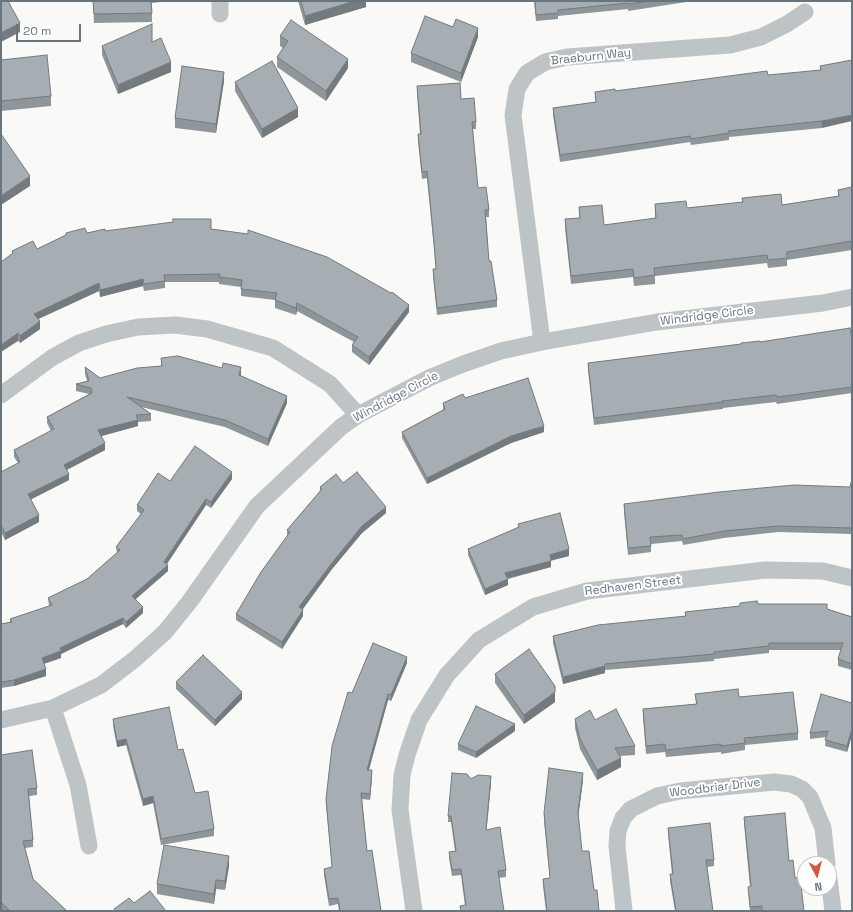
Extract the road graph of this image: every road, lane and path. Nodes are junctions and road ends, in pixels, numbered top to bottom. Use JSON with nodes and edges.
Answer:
{"nodes":[{"id":1,"x":805,"y":12,"type":"dead end"},
{"id":2,"x":852,"y":297,"type":"edge"},
{"id":3,"x":542,"y":342,"type":"junction"},
{"id":4,"x":1,"y":395,"type":"edge"},
{"id":5,"x":358,"y":416,"type":"junction"},
{"id":6,"x":852,"y":578,"type":"edge"},
{"id":7,"x":54,"y":708,"type":"junction"},
{"id":8,"x":1,"y":720,"type":"edge"},
{"id":9,"x":89,"y":846,"type":"dead end"},
{"id":10,"x":826,"y":856,"type":"edge"},
{"id":11,"x":831,"y":896,"type":"edge"},
{"id":12,"x":414,"y":911,"type":"edge"},
{"id":13,"x":624,"y":911,"type":"edge"},
{"id":14,"x":833,"y":911,"type":"edge"}],
"edges":[{"from":1,"to":3,"type":"street","name":"Braeburn Way"},
{"from":2,"to":3,"type":"street","name":"Windridge Circle"},
{"from":3,"to":5,"type":"street","name":"Windridge Circle"},
{"from":4,"to":5,"type":"street"},
{"from":5,"to":7,"type":"street","name":"Windridge Circle"},
{"from":6,"to":12,"type":"street","name":"Redhaven Street"},
{"from":7,"to":8,"type":"street","name":"Windridge Circle"},
{"from":7,"to":9,"type":"street"},
{"from":10,"to":13,"type":"street","name":"Woodbriar Drive"},
{"from":11,"to":14,"type":"street"}]}
